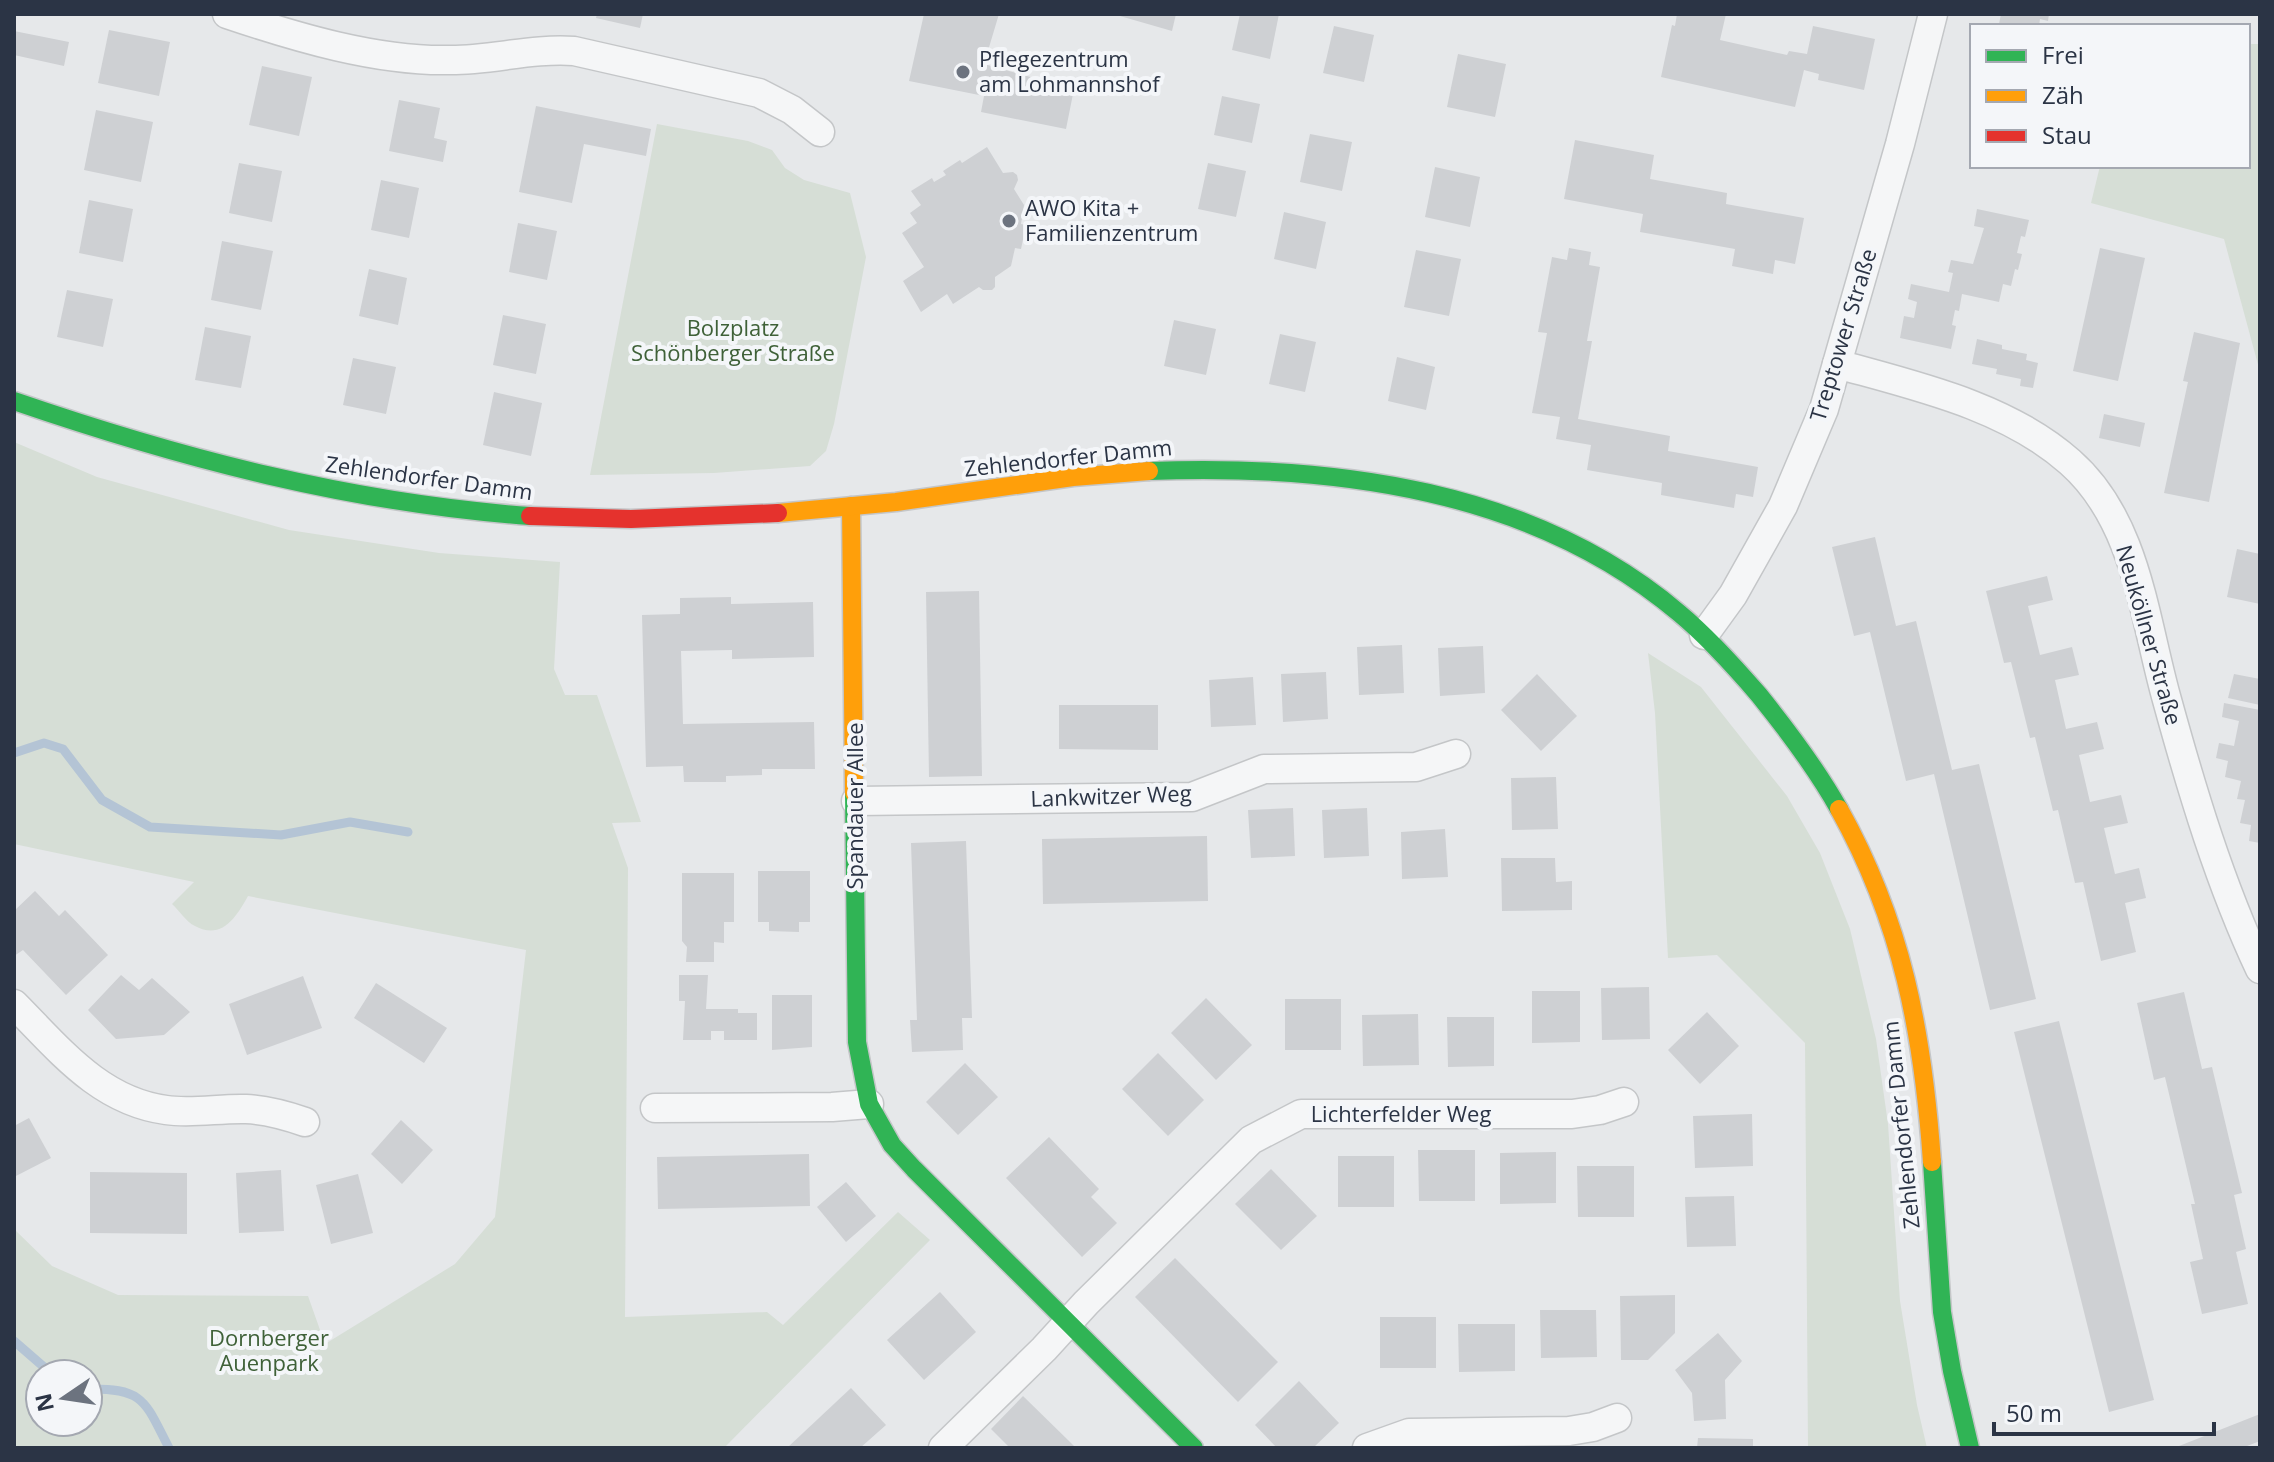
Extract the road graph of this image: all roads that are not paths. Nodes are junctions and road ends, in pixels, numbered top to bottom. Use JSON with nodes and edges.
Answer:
{"nodes":[{"id":1,"x":227,"y":14,"type":"edge"},
{"id":2,"x":1933,"y":14,"type":"edge"},
{"id":3,"x":820,"y":132,"type":"dead end"},
{"id":4,"x":1837,"y":364,"type":"junction"},
{"id":5,"x":14,"y":401,"type":"edge"},
{"id":6,"x":851,"y":506,"type":"junction"},
{"id":7,"x":1704,"y":635,"type":"junction"},
{"id":8,"x":1456,"y":754,"type":"dead end"},
{"id":9,"x":856,"y":801,"type":"junction"},
{"id":10,"x":2260,"y":969,"type":"edge"},
{"id":11,"x":14,"y":1004,"type":"edge"},
{"id":12,"x":1624,"y":1102,"type":"dead end"},
{"id":13,"x":869,"y":1104,"type":"junction"},
{"id":14,"x":655,"y":1108,"type":"dead end"},
{"id":15,"x":305,"y":1122,"type":"dead end"},
{"id":16,"x":1067,"y":1323,"type":"junction"},
{"id":17,"x":1617,"y":1418,"type":"dead end"},
{"id":18,"x":943,"y":1448,"type":"edge"},
{"id":19,"x":1194,"y":1448,"type":"edge"},
{"id":20,"x":1367,"y":1448,"type":"edge"},
{"id":21,"x":1970,"y":1448,"type":"edge"}],
"edges":[{"from":1,"to":3,"type":"street"},
{"from":2,"to":4,"type":"street","name":"Treptower Straße"},
{"from":4,"to":7,"type":"street","name":"Treptower Straße"},
{"from":4,"to":10,"type":"street","name":"Neuköllner Straße"},
{"from":5,"to":6,"type":"street","name":"Zehlendorfer Damm"},
{"from":6,"to":7,"type":"street","name":"Zehlendorfer Damm"},
{"from":6,"to":9,"type":"street","name":"Spandauer Allee"},
{"from":7,"to":21,"type":"street","name":"Zehlendorfer Damm"},
{"from":8,"to":9,"type":"street","name":"Lankwitzer Weg"},
{"from":9,"to":13,"type":"street","name":"Spandauer Allee"},
{"from":11,"to":15,"type":"street"},
{"from":12,"to":16,"type":"street","name":"Lichterfelder Weg"},
{"from":13,"to":14,"type":"street"},
{"from":13,"to":16,"type":"street","name":"Spandauer Allee"},
{"from":16,"to":18,"type":"street","name":"Lichterfelder Weg"},
{"from":16,"to":19,"type":"street","name":"Spandauer Allee"},
{"from":17,"to":20,"type":"street"}]}
